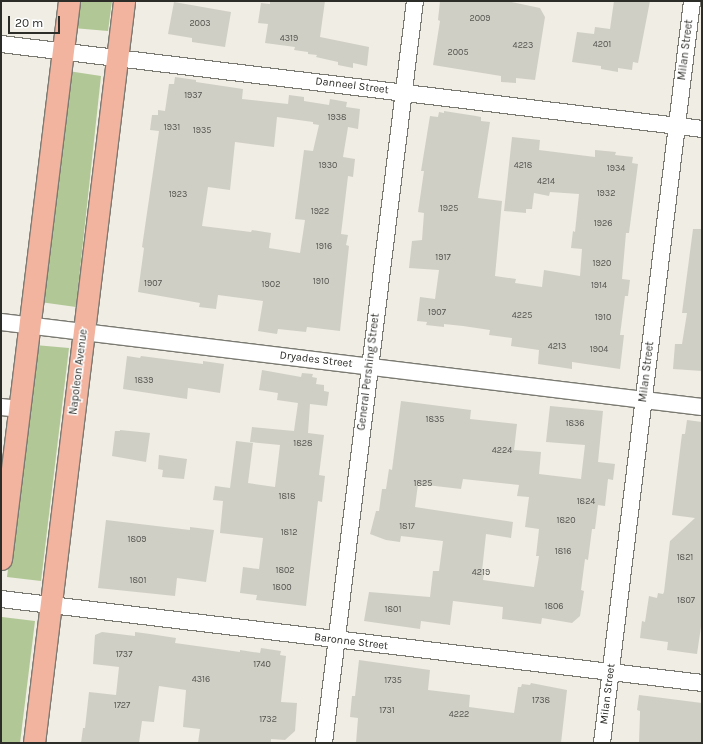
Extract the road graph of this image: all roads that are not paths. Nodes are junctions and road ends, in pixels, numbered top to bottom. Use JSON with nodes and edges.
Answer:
{"nodes":[{"id":1,"x":69,"y":1,"type":"edge"},
{"id":2,"x":124,"y":1,"type":"edge"},
{"id":3,"x":415,"y":1,"type":"edge"},
{"id":4,"x":692,"y":1,"type":"edge"},
{"id":5,"x":1,"y":44,"type":"edge"},
{"id":6,"x":63,"y":51,"type":"junction"},
{"id":7,"x":117,"y":58,"type":"junction"},
{"id":8,"x":403,"y":93,"type":"junction"},
{"id":9,"x":677,"y":126,"type":"junction"},
{"id":10,"x":702,"y":129,"type":"edge"},
{"id":11,"x":1,"y":322,"type":"edge"},
{"id":12,"x":30,"y":325,"type":"junction"},
{"id":13,"x":84,"y":332,"type":"junction"},
{"id":14,"x":370,"y":366,"type":"junction"},
{"id":15,"x":643,"y":400,"type":"junction"},
{"id":16,"x":702,"y":407,"type":"edge"},
{"id":17,"x":10,"y":408,"type":"edge"},
{"id":18,"x":1,"y":559,"type":"edge"},
{"id":19,"x":1,"y":599,"type":"edge"},
{"id":20,"x":51,"y":605,"type":"junction"},
{"id":21,"x":336,"y":640,"type":"junction"},
{"id":22,"x":610,"y":673,"type":"junction"},
{"id":23,"x":702,"y":683,"type":"edge"},
{"id":24,"x":34,"y":743,"type":"edge"},
{"id":25,"x":324,"y":743,"type":"edge"},
{"id":26,"x":602,"y":743,"type":"edge"}],
"edges":[{"from":1,"to":6,"type":"main road"},
{"from":2,"to":7,"type":"main road","name":"Napoleon Avenue"},
{"from":3,"to":8,"type":"street","name":"General Pershing Street"},
{"from":4,"to":9,"type":"street","name":"Milan Street"},
{"from":5,"to":6,"type":"street","name":"Danneel Street"},
{"from":6,"to":7,"type":"street","name":"Danneel Street"},
{"from":6,"to":12,"type":"main road"},
{"from":7,"to":8,"type":"street","name":"Danneel Street"},
{"from":7,"to":13,"type":"main road","name":"Napoleon Avenue"},
{"from":8,"to":9,"type":"street","name":"Danneel Street"},
{"from":8,"to":14,"type":"street","name":"General Pershing Street"},
{"from":9,"to":10,"type":"street","name":"Danneel Street"},
{"from":9,"to":15,"type":"street","name":"Milan Street"},
{"from":11,"to":12,"type":"street","name":"Dryades Street"},
{"from":12,"to":13,"type":"street","name":"Dryades Street"},
{"from":12,"to":17,"type":"main road"},
{"from":13,"to":14,"type":"street","name":"Dryades Street"},
{"from":13,"to":20,"type":"main road","name":"Napoleon Avenue"},
{"from":14,"to":15,"type":"street","name":"Dryades Street"},
{"from":14,"to":21,"type":"street","name":"General Pershing Street"},
{"from":15,"to":16,"type":"street","name":"Dryades Street"},
{"from":15,"to":22,"type":"street","name":"Milan Street"},
{"from":17,"to":18,"type":"main road"},
{"from":19,"to":20,"type":"street","name":"Baronne Street"},
{"from":20,"to":21,"type":"street","name":"Baronne Street"},
{"from":20,"to":24,"type":"main road","name":"Napoleon Avenue"},
{"from":21,"to":22,"type":"street","name":"Baronne Street"},
{"from":21,"to":25,"type":"street","name":"General Pershing Street"},
{"from":22,"to":23,"type":"street","name":"Baronne Street"},
{"from":22,"to":26,"type":"street","name":"Milan Street"}]}
